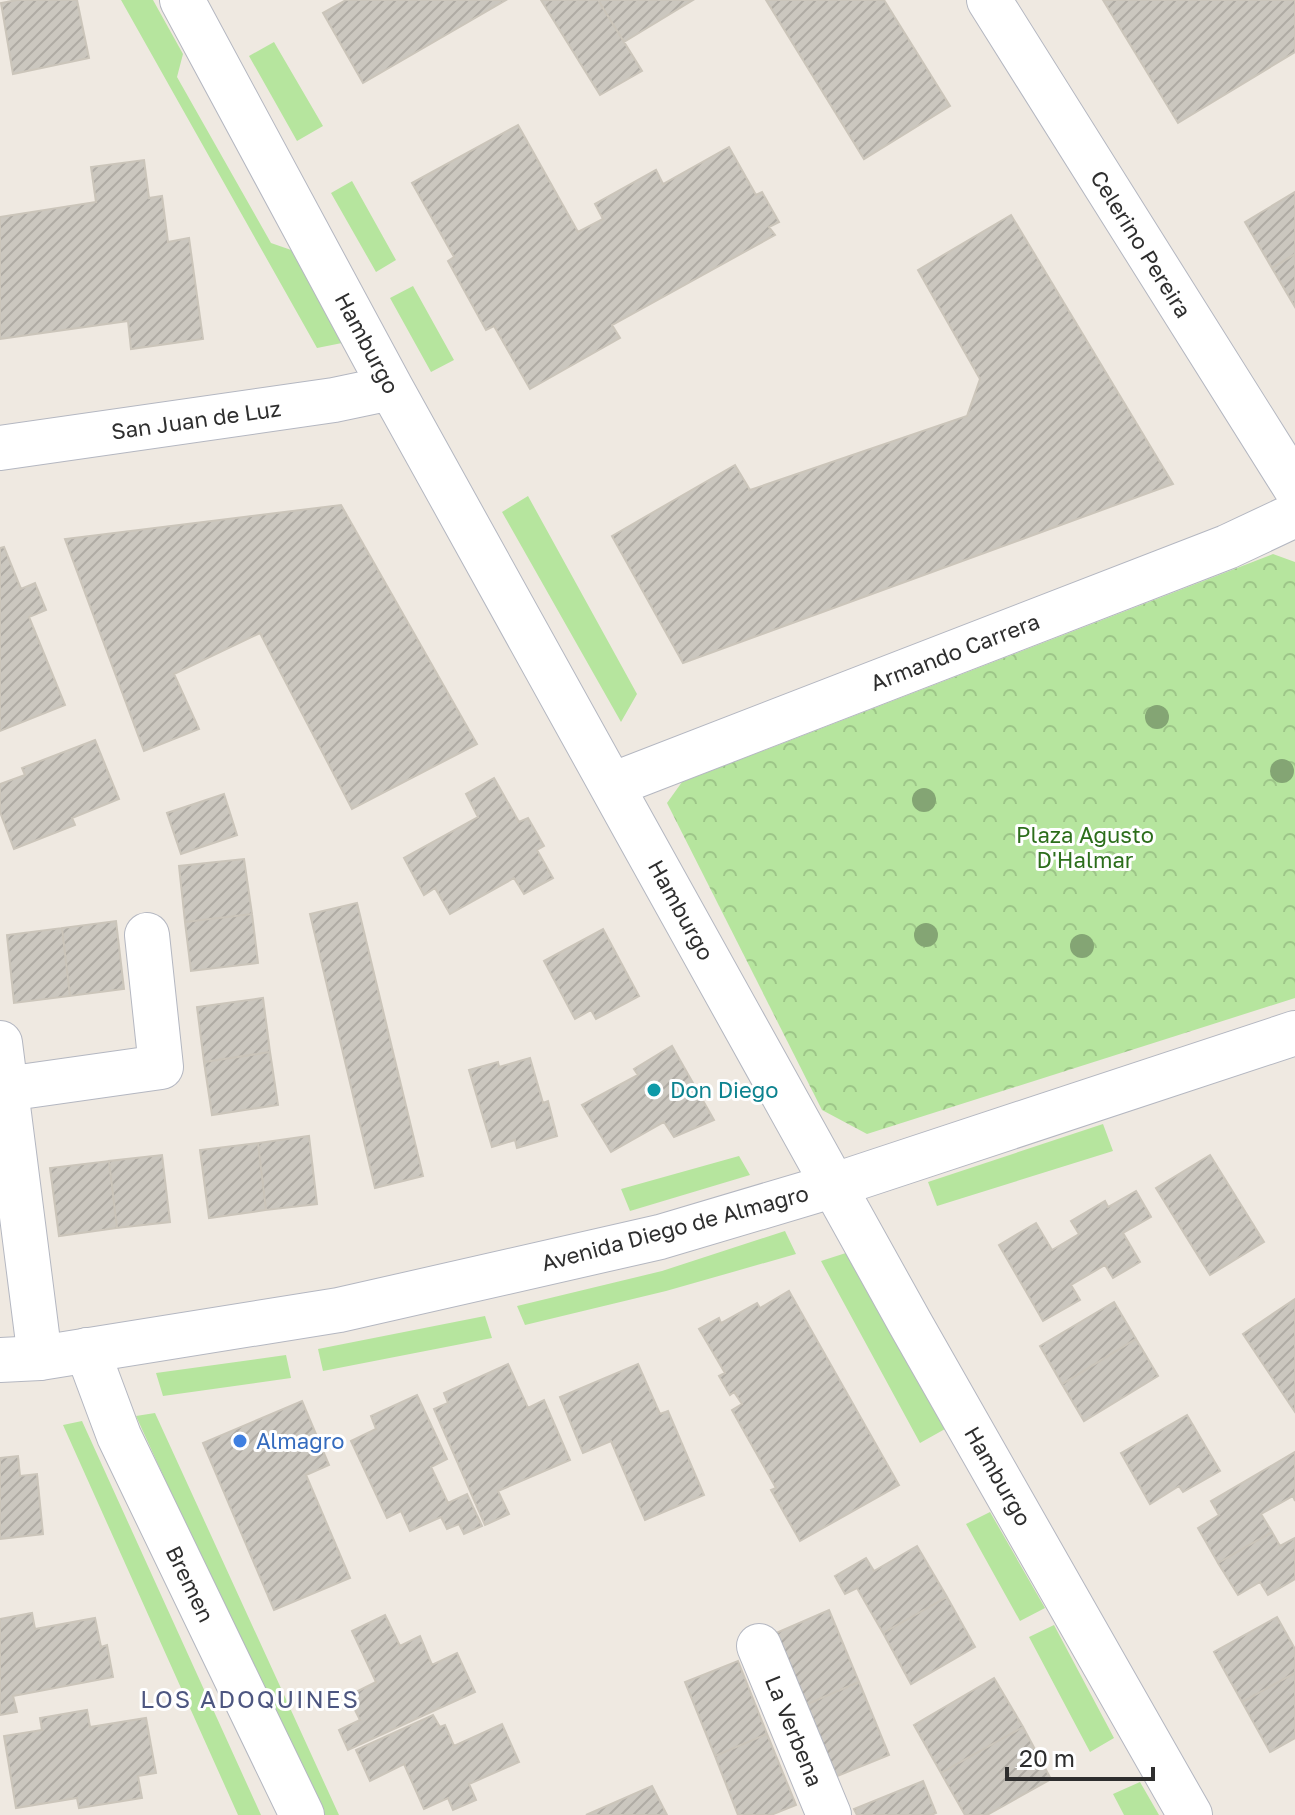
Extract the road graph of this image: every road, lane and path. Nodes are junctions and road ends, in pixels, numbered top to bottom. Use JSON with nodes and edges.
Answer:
{"nodes":[{"id":1,"x":182,"y":0,"type":"edge"},
{"id":2,"x":989,"y":0,"type":"edge"},
{"id":3,"x":391,"y":388,"type":"junction"},
{"id":4,"x":0,"y":448,"type":"edge"},
{"id":5,"x":1295,"y":487,"type":"edge"},
{"id":6,"x":1295,"y":515,"type":"edge"},
{"id":7,"x":612,"y":785,"type":"junction"},
{"id":8,"x":147,"y":935,"type":"dead end"},
{"id":9,"x":1295,"y":1033,"type":"edge"},
{"id":10,"x":0,"y":1043,"type":"edge"},
{"id":11,"x":6,"y":1089,"type":"junction"},
{"id":12,"x":835,"y":1185,"type":"junction"},
{"id":13,"x":87,"y":1350,"type":"junction"},
{"id":14,"x":20,"y":1359,"type":"edge"},
{"id":15,"x":759,"y":1646,"type":"dead end"},
{"id":16,"x":302,"y":1815,"type":"edge"},
{"id":17,"x":829,"y":1815,"type":"edge"},
{"id":18,"x":1190,"y":1815,"type":"edge"}],
"edges":[{"from":1,"to":3,"type":"street","name":"Hamburgo"},
{"from":2,"to":5,"type":"street","name":"Celerino Pereira"},
{"from":3,"to":4,"type":"street","name":"San Juan de Luz"},
{"from":3,"to":7,"type":"street","name":"Hamburgo"},
{"from":6,"to":7,"type":"street","name":"Armando Carrera"},
{"from":7,"to":12,"type":"street","name":"Hamburgo"},
{"from":8,"to":11,"type":"street"},
{"from":9,"to":12,"type":"street","name":"Avenida Diego de Almagro"},
{"from":10,"to":11,"type":"street","name":"Avenida Diego de Almagro"},
{"from":11,"to":14,"type":"street","name":"Avenida Diego de Almagro"},
{"from":12,"to":13,"type":"street","name":"Avenida Diego de Almagro"},
{"from":12,"to":18,"type":"street","name":"Hamburgo"},
{"from":13,"to":14,"type":"street","name":"Avenida Diego de Almagro"},
{"from":13,"to":16,"type":"street","name":"Bremen"},
{"from":15,"to":17,"type":"street","name":"La Verbena"}]}
